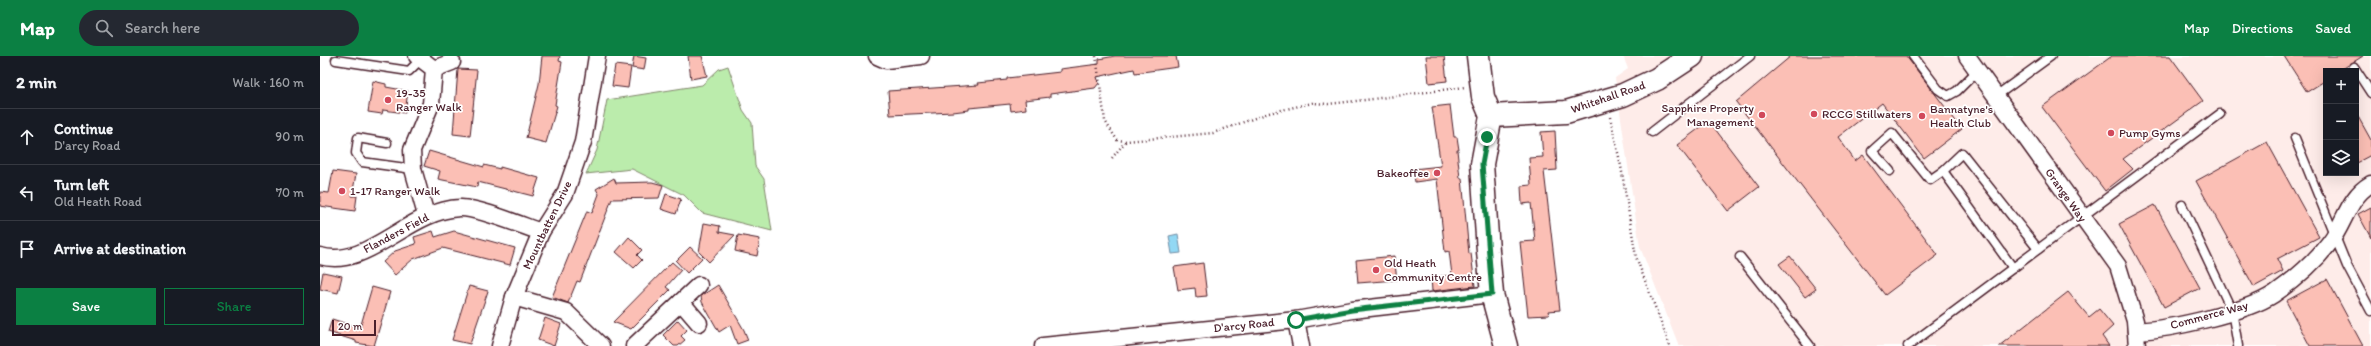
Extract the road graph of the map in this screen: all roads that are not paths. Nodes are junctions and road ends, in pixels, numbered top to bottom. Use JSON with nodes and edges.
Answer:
{"nodes":[{"id":1,"x":597,"y":56,"type":"edge"},
{"id":2,"x":877,"y":56,"type":"edge"},
{"id":3,"x":921,"y":56,"type":"edge"},
{"id":4,"x":1478,"y":56,"type":"edge"},
{"id":5,"x":1692,"y":56,"type":"edge"},
{"id":6,"x":1750,"y":56,"type":"edge"},
{"id":7,"x":1913,"y":56,"type":"edge"},
{"id":8,"x":1967,"y":56,"type":"edge"},
{"id":9,"x":2051,"y":56,"type":"edge"},
{"id":10,"x":419,"y":58,"type":"edge"},
{"id":11,"x":336,"y":60,"type":"dead end"},
{"id":12,"x":452,"y":62,"type":"dead end"},
{"id":13,"x":2354,"y":67,"type":"dead end"},
{"id":14,"x":434,"y":69,"type":"junction"},
{"id":15,"x":1978,"y":70,"type":"junction"},
{"id":16,"x":2371,"y":93,"type":"edge"},
{"id":17,"x":1996,"y":96,"type":"junction"},
{"id":18,"x":2220,"y":114,"type":"dead end"},
{"id":19,"x":1491,"y":116,"type":"junction"},
{"id":20,"x":1652,"y":132,"type":"dead end"},
{"id":21,"x":2295,"y":138,"type":"dead end"},
{"id":22,"x":387,"y":143,"type":"dead end"},
{"id":23,"x":413,"y":169,"type":"junction"},
{"id":24,"x":1890,"y":171,"type":"dead end"},
{"id":25,"x":1943,"y":171,"type":"junction"},
{"id":26,"x":2371,"y":184,"type":"edge"},
{"id":27,"x":2182,"y":205,"type":"dead end"},
{"id":28,"x":426,"y":215,"type":"junction"},
{"id":29,"x":2080,"y":217,"type":"junction"},
{"id":30,"x":541,"y":232,"type":"junction"},
{"id":31,"x":2336,"y":234,"type":"junction"},
{"id":32,"x":2038,"y":249,"type":"junction"},
{"id":33,"x":320,"y":256,"type":"edge"},
{"id":34,"x":1740,"y":257,"type":"dead end"},
{"id":35,"x":2013,"y":268,"type":"junction"},
{"id":36,"x":699,"y":285,"type":"dead end"},
{"id":37,"x":1492,"y":294,"type":"junction"},
{"id":38,"x":514,"y":296,"type":"junction"},
{"id":39,"x":681,"y":302,"type":"junction"},
{"id":40,"x":2232,"y":311,"type":"junction"},
{"id":41,"x":2371,"y":311,"type":"edge"},
{"id":42,"x":1296,"y":320,"type":"junction"},
{"id":43,"x":699,"y":323,"type":"dead end"},
{"id":44,"x":2136,"y":338,"type":"edge"},
{"id":45,"x":500,"y":346,"type":"edge"},
{"id":46,"x":601,"y":346,"type":"edge"},
{"id":47,"x":634,"y":346,"type":"edge"},
{"id":48,"x":1044,"y":346,"type":"edge"},
{"id":49,"x":1301,"y":346,"type":"edge"},
{"id":50,"x":1506,"y":346,"type":"edge"},
{"id":51,"x":1810,"y":346,"type":"edge"},
{"id":52,"x":1908,"y":346,"type":"edge"},
{"id":53,"x":2238,"y":346,"type":"edge"}],
"edges":[{"from":1,"to":30,"type":"street","name":"Mountbatten Drive"},
{"from":2,"to":3,"type":"street"},
{"from":4,"to":19,"type":"street"},
{"from":5,"to":19,"type":"street","name":"Whitehall Road"},
{"from":6,"to":20,"type":"lane"},
{"from":7,"to":15,"type":"lane"},
{"from":8,"to":15,"type":"street","name":"Grange Way"},
{"from":9,"to":17,"type":"lane"},
{"from":10,"to":11,"type":"lane"},
{"from":10,"to":14,"type":"street"},
{"from":12,"to":14,"type":"street"},
{"from":13,"to":16,"type":"lane"},
{"from":14,"to":23,"type":"street"},
{"from":15,"to":17,"type":"street","name":"Grange Way"},
{"from":17,"to":29,"type":"street","name":"Grange Way"},
{"from":18,"to":29,"type":"lane"},
{"from":19,"to":37,"type":"street"},
{"from":21,"to":31,"type":"lane"},
{"from":22,"to":23,"type":"lane"},
{"from":23,"to":28,"type":"street"},
{"from":24,"to":25,"type":"lane"},
{"from":25,"to":32,"type":"lane"},
{"from":25,"to":35,"type":"lane"},
{"from":26,"to":31,"type":"street","name":"Commerce Way"},
{"from":27,"to":40,"type":"lane"},
{"from":28,"to":30,"type":"street","name":"Flanders Field"},
{"from":28,"to":33,"type":"street","name":"Flanders Field"},
{"from":29,"to":32,"type":"lane"},
{"from":29,"to":44,"type":"street","name":"Grange Way"},
{"from":30,"to":38,"type":"street","name":"Mountbatten Drive"},
{"from":31,"to":40,"type":"street","name":"Commerce Way"},
{"from":31,"to":41,"type":"lane"},
{"from":32,"to":35,"type":"lane"},
{"from":34,"to":51,"type":"lane"},
{"from":35,"to":52,"type":"lane"},
{"from":36,"to":39,"type":"street"},
{"from":37,"to":42,"type":"street","name":"D'arcy Road"},
{"from":37,"to":50,"type":"street"},
{"from":38,"to":45,"type":"street","name":"Mountbatten Drive"},
{"from":38,"to":46,"type":"street"},
{"from":39,"to":43,"type":"street"},
{"from":39,"to":47,"type":"street"},
{"from":40,"to":44,"type":"street","name":"Commerce Way"},
{"from":40,"to":53,"type":"lane"},
{"from":42,"to":48,"type":"street","name":"D'arcy Road"},
{"from":42,"to":49,"type":"street"}]}
